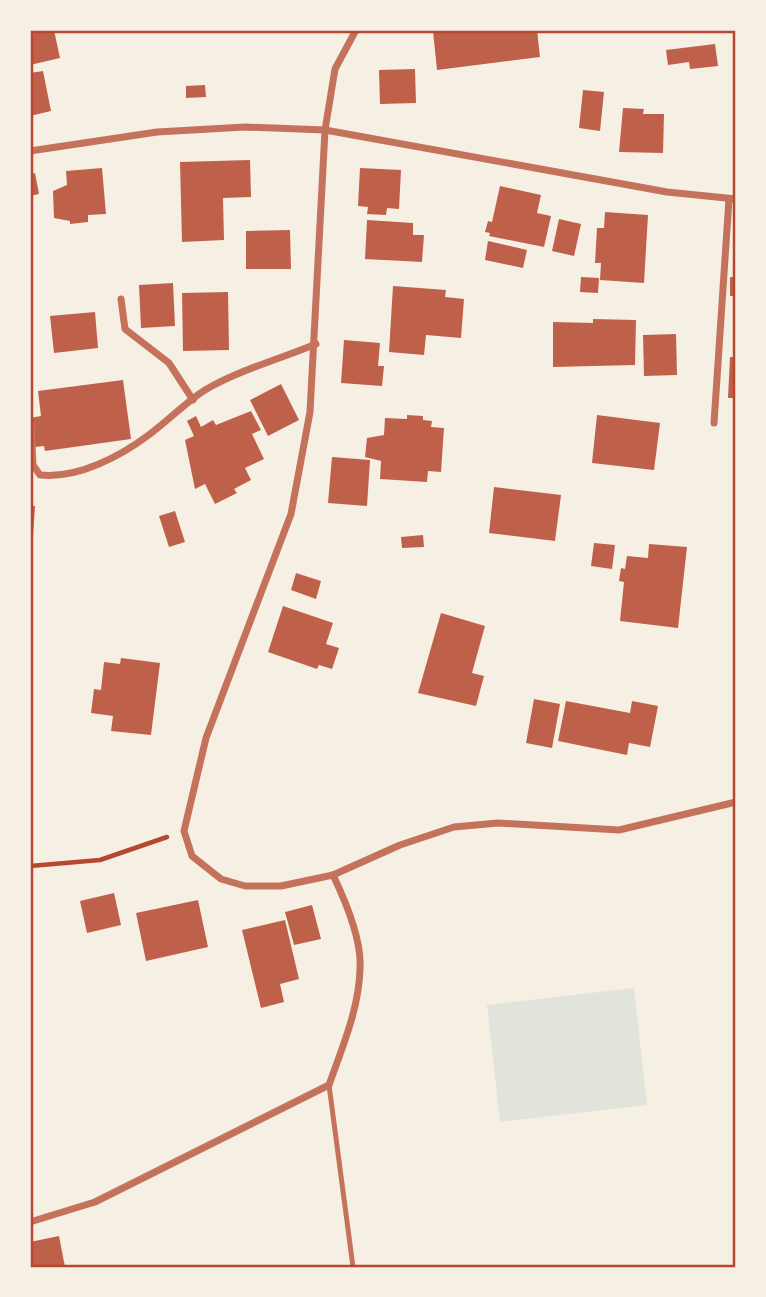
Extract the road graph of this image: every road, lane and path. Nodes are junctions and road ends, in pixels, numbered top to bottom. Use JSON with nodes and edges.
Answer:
{"nodes":[{"id":1,"x":356,"y":30,"type":"edge"},
{"id":2,"x":325,"y":130,"type":"junction"},
{"id":3,"x":30,"y":151,"type":"edge"},
{"id":4,"x":733,"y":199,"type":"edge"},
{"id":5,"x":121,"y":299,"type":"dead end"},
{"id":6,"x":316,"y":344,"type":"junction"},
{"id":7,"x":193,"y":400,"type":"junction"},
{"id":8,"x":714,"y":423,"type":"dead end"},
{"id":9,"x":31,"y":425,"type":"edge"},
{"id":10,"x":736,"y":802,"type":"edge"},
{"id":11,"x":184,"y":831,"type":"junction"},
{"id":12,"x":30,"y":866,"type":"edge"},
{"id":13,"x":332,"y":875,"type":"junction"},
{"id":14,"x":329,"y":1085,"type":"junction"},
{"id":15,"x":30,"y":1222,"type":"edge"},
{"id":16,"x":353,"y":1267,"type":"edge"}],
"edges":[{"from":1,"to":2,"type":"street"},
{"from":2,"to":3,"type":"street"},
{"from":2,"to":4,"type":"street"},
{"from":2,"to":6,"type":"street"},
{"from":4,"to":8,"type":"street"},
{"from":5,"to":7,"type":"street"},
{"from":6,"to":7,"type":"street"},
{"from":6,"to":11,"type":"street"},
{"from":7,"to":9,"type":"street"},
{"from":10,"to":13,"type":"street"},
{"from":11,"to":12,"type":"path"},
{"from":11,"to":13,"type":"street"},
{"from":13,"to":14,"type":"street"},
{"from":14,"to":15,"type":"street"},
{"from":14,"to":16,"type":"lane"}]}
